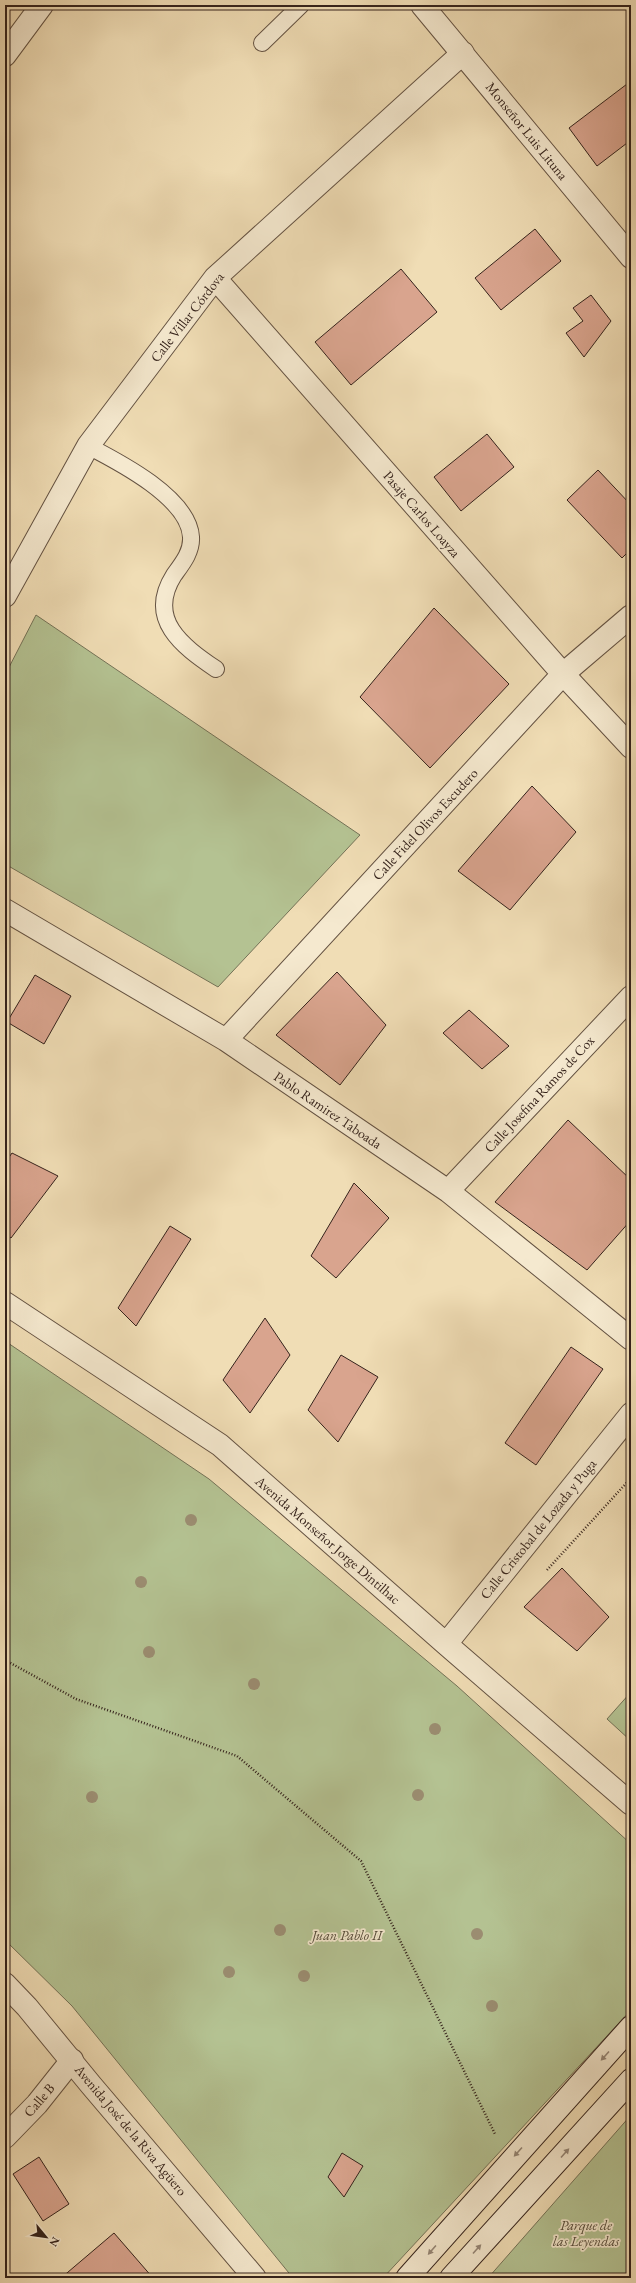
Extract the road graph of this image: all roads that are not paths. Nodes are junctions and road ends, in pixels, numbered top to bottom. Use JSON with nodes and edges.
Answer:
{"nodes":[{"id":1,"x":42,"y":5,"type":"edge"},
{"id":2,"x":301,"y":5,"type":"edge"},
{"id":3,"x":422,"y":5,"type":"edge"},
{"id":4,"x":262,"y":43,"type":"dead end"},
{"id":5,"x":463,"y":53,"type":"junction"},
{"id":6,"x":5,"y":55,"type":"edge"},
{"id":7,"x":631,"y":257,"type":"edge"},
{"id":8,"x":215,"y":278,"type":"junction"},
{"id":9,"x":88,"y":446,"type":"junction"},
{"id":10,"x":5,"y":595,"type":"edge"},
{"id":11,"x":631,"y":616,"type":"edge"},
{"id":12,"x":216,"y":669,"type":"dead end"},
{"id":13,"x":563,"y":674,"type":"junction"},
{"id":14,"x":631,"y":747,"type":"edge"},
{"id":15,"x":5,"y":910,"type":"edge"},
{"id":16,"x":631,"y":997,"type":"edge"},
{"id":17,"x":226,"y":1040,"type":"junction"},
{"id":18,"x":448,"y":1191,"type":"junction"},
{"id":19,"x":5,"y":1303,"type":"edge"},
{"id":20,"x":631,"y":1340,"type":"edge"},
{"id":21,"x":631,"y":1414,"type":"edge"},
{"id":22,"x":446,"y":1644,"type":"junction"},
{"id":23,"x":631,"y":1804,"type":"edge"},
{"id":24,"x":5,"y":1984,"type":"edge"},
{"id":25,"x":631,"y":2027,"type":"edge"},
{"id":26,"x":72,"y":2060,"type":"junction"},
{"id":27,"x":631,"y":2080,"type":"edge"},
{"id":28,"x":5,"y":2137,"type":"edge"},
{"id":29,"x":255,"y":2278,"type":"edge"},
{"id":30,"x":407,"y":2278,"type":"edge"},
{"id":31,"x":451,"y":2278,"type":"edge"}],
"edges":[{"from":1,"to":6,"type":"street"},
{"from":2,"to":4,"type":"lane"},
{"from":3,"to":5,"type":"street","name":"Monseñor Luis Lituna"},
{"from":5,"to":7,"type":"street","name":"Monseñor Luis Lituna"},
{"from":5,"to":8,"type":"street","name":"Calle Villar Córdova"},
{"from":8,"to":9,"type":"street","name":"Calle Villar Córdova"},
{"from":8,"to":13,"type":"street","name":"Pasaje Carlos Loayza"},
{"from":9,"to":10,"type":"street","name":"Calle Villar Córdova"},
{"from":9,"to":12,"type":"lane"},
{"from":11,"to":13,"type":"street","name":"Calle Fidel Olivos Escudero"},
{"from":13,"to":14,"type":"street","name":"Pasaje Carlos Loayza"},
{"from":13,"to":17,"type":"street","name":"Calle Fidel Olivos Escudero"},
{"from":15,"to":17,"type":"street","name":"Pablo Ramirez Taboada"},
{"from":16,"to":18,"type":"street","name":"Calle Josefina Ramos de Cox"},
{"from":17,"to":18,"type":"street","name":"Pablo Ramirez Taboada"},
{"from":18,"to":20,"type":"street","name":"Pablo Ramirez Taboada"},
{"from":19,"to":22,"type":"street","name":"Avenida Monseñor Jorge Dintilhac"},
{"from":21,"to":22,"type":"street","name":"Calle Cristobal de Lozada y Puga"},
{"from":22,"to":23,"type":"street","name":"Avenida Monseñor Jorge Dintilhac"},
{"from":24,"to":26,"type":"street","name":"Avenida José de la Riva Agüero"},
{"from":25,"to":30,"type":"street","one_way":true},
{"from":26,"to":28,"type":"street","name":"Calle B"},
{"from":26,"to":29,"type":"street","name":"Avenida José de la Riva Agüero"},
{"from":31,"to":27,"type":"street","one_way":true}]}
